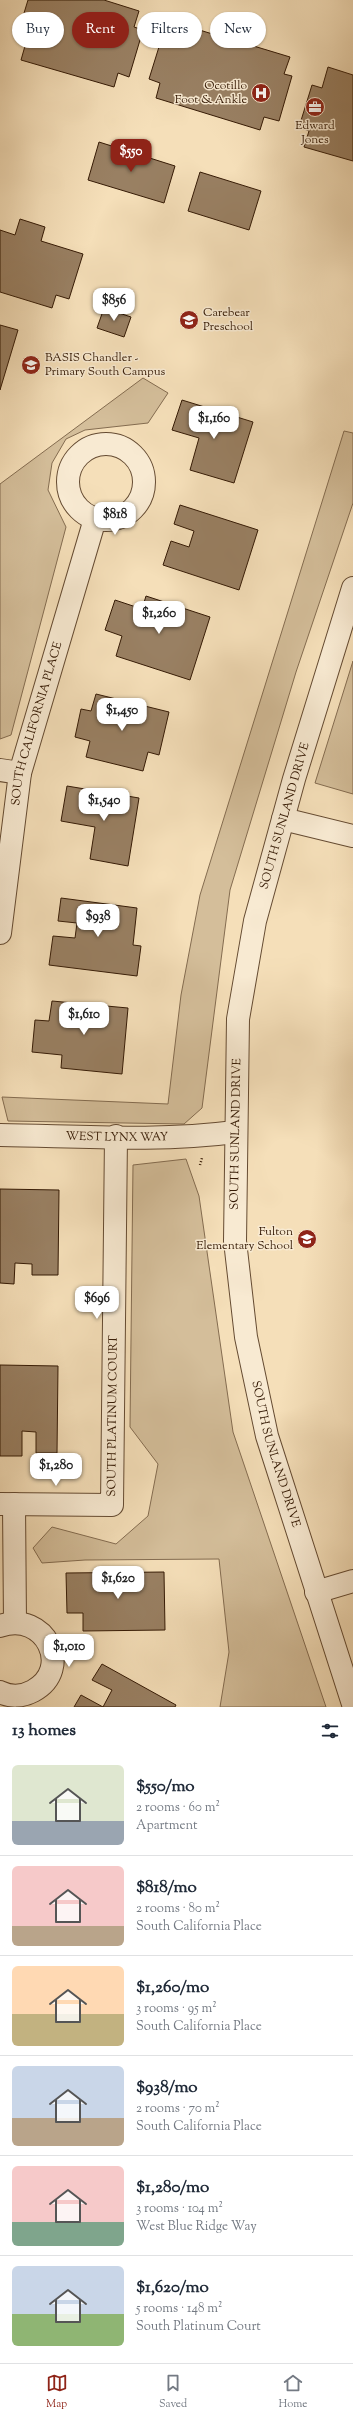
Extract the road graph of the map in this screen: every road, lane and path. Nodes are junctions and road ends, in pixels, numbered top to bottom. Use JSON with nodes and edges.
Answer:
{"nodes":[{"id":1,"x":95,"y":519,"type":"dead end"},
{"id":2,"x":353,"y":588,"type":"edge"},
{"id":3,"x":10,"y":772,"type":"edge"},
{"id":4,"x":283,"y":819,"type":"junction"},
{"id":5,"x":353,"y":836,"type":"edge"},
{"id":6,"x":0,"y":933,"type":"edge"},
{"id":7,"x":235,"y":1132,"type":"junction"},
{"id":8,"x":0,"y":1135,"type":"edge"},
{"id":9,"x":116,"y":1136,"type":"junction"},
{"id":10,"x":202,"y":1158,"type":"dead end"},
{"id":11,"x":200,"y":1165,"type":"dead end"},
{"id":12,"x":7,"y":1504,"type":"edge"},
{"id":13,"x":353,"y":1581,"type":"edge"},
{"id":14,"x":316,"y":1592,"type":"junction"},
{"id":15,"x":8,"y":1624,"type":"edge"},
{"id":16,"x":0,"y":1692,"type":"edge"},
{"id":17,"x":353,"y":1704,"type":"edge"}],
"edges":[{"from":1,"to":3,"type":"street","name":"SOUTH CALIFORNIA PLACE"},
{"from":2,"to":4,"type":"street","name":"SOUTH SUNLAND DRIVE"},
{"from":3,"to":6,"type":"street","name":"SOUTH CALIFORNIA PLACE"},
{"from":4,"to":5,"type":"street"},
{"from":4,"to":7,"type":"street","name":"SOUTH SUNLAND DRIVE"},
{"from":7,"to":9,"type":"street","name":"WEST LYNX WAY"},
{"from":7,"to":14,"type":"street","name":"SOUTH SUNLAND DRIVE"},
{"from":8,"to":9,"type":"street","name":"WEST LYNX WAY"},
{"from":9,"to":12,"type":"street","name":"SOUTH PLATINUM COURT"},
{"from":10,"to":11,"type":"path"},
{"from":12,"to":15,"type":"street"},
{"from":13,"to":14,"type":"street"},
{"from":14,"to":17,"type":"street","name":"SOUTH SUNLAND DRIVE"},
{"from":15,"to":16,"type":"street"}]}
